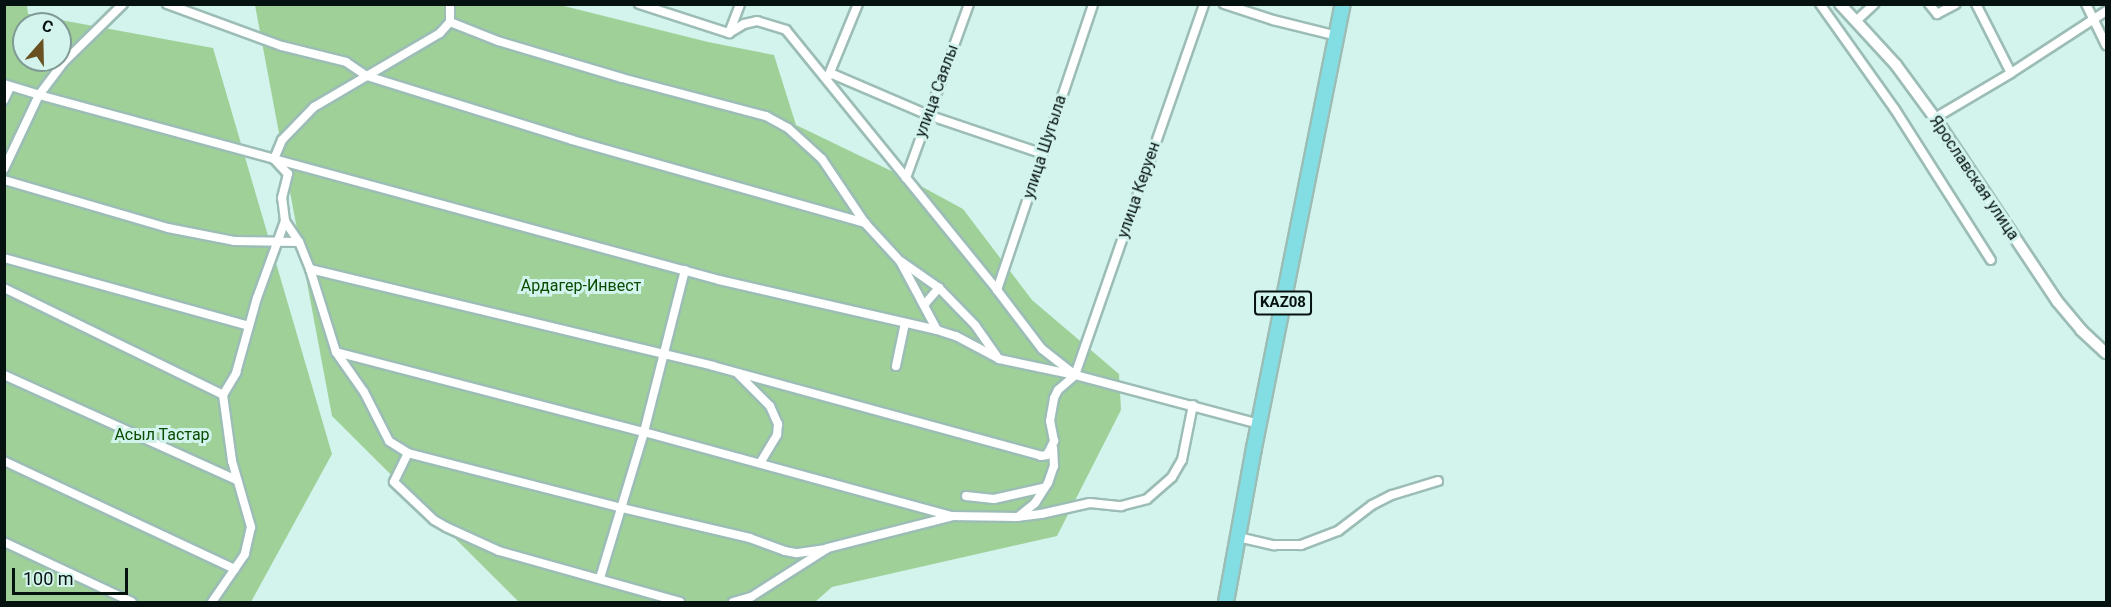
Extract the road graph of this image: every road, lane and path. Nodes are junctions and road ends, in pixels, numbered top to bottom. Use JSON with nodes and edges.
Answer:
{"nodes":[{"id":1,"x":123,"y":4,"type":"edge"},
{"id":2,"x":167,"y":4,"type":"edge"},
{"id":3,"x":450,"y":4,"type":"edge"},
{"id":4,"x":639,"y":4,"type":"edge"},
{"id":5,"x":740,"y":4,"type":"edge"},
{"id":6,"x":858,"y":4,"type":"edge"},
{"id":7,"x":969,"y":4,"type":"edge"},
{"id":8,"x":1093,"y":4,"type":"edge"},
{"id":9,"x":1204,"y":4,"type":"edge"},
{"id":10,"x":1224,"y":4,"type":"edge"},
{"id":11,"x":1343,"y":4,"type":"edge"},
{"id":12,"x":1820,"y":4,"type":"edge"},
{"id":13,"x":1840,"y":4,"type":"edge"},
{"id":14,"x":1874,"y":4,"type":"edge"},
{"id":15,"x":1929,"y":4,"type":"edge"},
{"id":16,"x":1956,"y":4,"type":"edge"},
{"id":17,"x":1976,"y":4,"type":"edge"},
{"id":18,"x":2086,"y":4,"type":"edge"},
{"id":19,"x":2106,"y":11,"type":"edge"},
{"id":20,"x":2095,"y":20,"type":"junction"},
{"id":21,"x":1856,"y":21,"type":"junction"},
{"id":22,"x":450,"y":22,"type":"junction"},
{"id":23,"x":729,"y":33,"type":"junction"},
{"id":24,"x":1337,"y":36,"type":"junction"},
{"id":25,"x":2106,"y":45,"type":"edge"},
{"id":26,"x":2011,"y":73,"type":"junction"},
{"id":27,"x":367,"y":76,"type":"junction"},
{"id":28,"x":828,"y":77,"type":"junction"},
{"id":29,"x":8,"y":86,"type":"edge"},
{"id":30,"x":39,"y":95,"type":"junction"},
{"id":31,"x":4,"y":100,"type":"edge"},
{"id":32,"x":928,"y":115,"type":"junction"},
{"id":33,"x":1935,"y":118,"type":"junction"},
{"id":34,"x":1043,"y":154,"type":"junction"},
{"id":35,"x":274,"y":159,"type":"junction"},
{"id":36,"x":4,"y":169,"type":"edge"},
{"id":37,"x":906,"y":178,"type":"junction"},
{"id":38,"x":4,"y":180,"type":"edge"},
{"id":39,"x":285,"y":221,"type":"junction"},
{"id":40,"x":865,"y":223,"type":"junction"},
{"id":41,"x":277,"y":242,"type":"junction"},
{"id":42,"x":299,"y":242,"type":"junction"},
{"id":43,"x":4,"y":258,"type":"edge"},
{"id":44,"x":1991,"y":260,"type":"dead end"},
{"id":45,"x":900,"y":261,"type":"junction"},
{"id":46,"x":310,"y":269,"type":"junction"},
{"id":47,"x":685,"y":270,"type":"junction"},
{"id":48,"x":4,"y":288,"type":"edge"},
{"id":49,"x":939,"y":288,"type":"junction"},
{"id":50,"x":997,"y":290,"type":"junction"},
{"id":51,"x":924,"y":305,"type":"junction"},
{"id":52,"x":905,"y":323,"type":"junction"},
{"id":53,"x":249,"y":327,"type":"junction"},
{"id":54,"x":937,"y":330,"type":"junction"},
{"id":55,"x":336,"y":352,"type":"junction"},
{"id":56,"x":2106,"y":353,"type":"edge"},
{"id":57,"x":665,"y":356,"type":"junction"},
{"id":58,"x":999,"y":359,"type":"junction"},
{"id":59,"x":896,"y":366,"type":"dead end"},
{"id":60,"x":737,"y":372,"type":"junction"},
{"id":61,"x":4,"y":375,"type":"edge"},
{"id":62,"x":1075,"y":375,"type":"junction"},
{"id":63,"x":223,"y":395,"type":"junction"},
{"id":64,"x":1193,"y":405,"type":"junction"},
{"id":65,"x":1259,"y":424,"type":"junction"},
{"id":66,"x":645,"y":432,"type":"junction"},
{"id":67,"x":1053,"y":447,"type":"junction"},
{"id":68,"x":408,"y":453,"type":"junction"},
{"id":69,"x":4,"y":461,"type":"edge"},
{"id":70,"x":760,"y":463,"type":"junction"},
{"id":71,"x":237,"y":480,"type":"junction"},
{"id":72,"x":1438,"y":481,"type":"dead end"},
{"id":73,"x":1043,"y":488,"type":"junction"},
{"id":74,"x":966,"y":496,"type":"dead end"},
{"id":75,"x":622,"y":508,"type":"junction"},
{"id":76,"x":951,"y":516,"type":"junction"},
{"id":77,"x":1017,"y":517,"type":"junction"},
{"id":78,"x":1238,"y":537,"type":"junction"},
{"id":79,"x":4,"y":542,"type":"edge"},
{"id":80,"x":826,"y":549,"type":"junction"},
{"id":81,"x":235,"y":569,"type":"junction"},
{"id":82,"x":600,"y":578,"type":"junction"},
{"id":83,"x":132,"y":603,"type":"edge"},
{"id":84,"x":212,"y":603,"type":"edge"},
{"id":85,"x":680,"y":603,"type":"edge"},
{"id":86,"x":733,"y":603,"type":"edge"},
{"id":87,"x":1226,"y":603,"type":"edge"}],
"edges":[{"from":1,"to":30,"type":"street"},
{"from":2,"to":27,"type":"street"},
{"from":3,"to":22,"type":"street"},
{"from":4,"to":23,"type":"street"},
{"from":5,"to":23,"type":"street"},
{"from":6,"to":28,"type":"street"},
{"from":7,"to":32,"type":"street","name":"улица Саялы"},
{"from":8,"to":34,"type":"street","name":"улица Шугыла"},
{"from":9,"to":62,"type":"street","name":"улица Керуен"},
{"from":10,"to":24,"type":"street"},
{"from":11,"to":24,"type":"highway","number":"KAZ08"},
{"from":12,"to":44,"type":"street"},
{"from":13,"to":21,"type":"main road","name":"Ярославская улица"},
{"from":14,"to":21,"type":"street"},
{"from":15,"to":16,"type":"street"},
{"from":17,"to":26,"type":"street"},
{"from":18,"to":20,"type":"street"},
{"from":19,"to":20,"type":"street"},
{"from":20,"to":25,"type":"street"},
{"from":20,"to":26,"type":"street"},
{"from":21,"to":33,"type":"main road","name":"Ярославская улица"},
{"from":22,"to":27,"type":"street"},
{"from":22,"to":40,"type":"street"},
{"from":23,"to":28,"type":"street"},
{"from":24,"to":65,"type":"highway","number":"KAZ08"},
{"from":26,"to":33,"type":"street"},
{"from":27,"to":35,"type":"street"},
{"from":27,"to":40,"type":"street"},
{"from":28,"to":32,"type":"street"},
{"from":28,"to":37,"type":"street"},
{"from":29,"to":30,"type":"street"},
{"from":29,"to":31,"type":"street"},
{"from":30,"to":35,"type":"street"},
{"from":30,"to":36,"type":"street"},
{"from":32,"to":34,"type":"street"},
{"from":32,"to":37,"type":"street","name":"улица Саялы"},
{"from":33,"to":56,"type":"main road","name":"Ярославская улица"},
{"from":34,"to":50,"type":"street","name":"улица Шугыла"},
{"from":35,"to":39,"type":"street"},
{"from":35,"to":47,"type":"street"},
{"from":37,"to":50,"type":"street"},
{"from":38,"to":41,"type":"street"},
{"from":39,"to":41,"type":"street"},
{"from":39,"to":42,"type":"street"},
{"from":40,"to":45,"type":"street"},
{"from":41,"to":42,"type":"street"},
{"from":41,"to":53,"type":"street"},
{"from":42,"to":46,"type":"street"},
{"from":43,"to":53,"type":"street"},
{"from":45,"to":49,"type":"street"},
{"from":45,"to":51,"type":"street"},
{"from":46,"to":55,"type":"street"},
{"from":46,"to":57,"type":"street"},
{"from":47,"to":52,"type":"street"},
{"from":47,"to":57,"type":"street"},
{"from":48,"to":63,"type":"street"},
{"from":49,"to":51,"type":"street"},
{"from":49,"to":58,"type":"street"},
{"from":50,"to":62,"type":"street"},
{"from":51,"to":54,"type":"street"},
{"from":52,"to":54,"type":"street"},
{"from":52,"to":59,"type":"street"},
{"from":53,"to":63,"type":"street"},
{"from":54,"to":58,"type":"street"},
{"from":55,"to":66,"type":"street"},
{"from":55,"to":68,"type":"street"},
{"from":57,"to":60,"type":"street"},
{"from":57,"to":66,"type":"street"},
{"from":58,"to":62,"type":"street"},
{"from":60,"to":67,"type":"street"},
{"from":60,"to":70,"type":"street"},
{"from":61,"to":71,"type":"street"},
{"from":62,"to":64,"type":"street"},
{"from":62,"to":67,"type":"street"},
{"from":63,"to":71,"type":"street"},
{"from":64,"to":65,"type":"street"},
{"from":64,"to":77,"type":"street"},
{"from":65,"to":78,"type":"highway","number":"KAZ08"},
{"from":66,"to":70,"type":"street"},
{"from":66,"to":75,"type":"street"},
{"from":67,"to":73,"type":"street"},
{"from":68,"to":75,"type":"street"},
{"from":68,"to":82,"type":"street"},
{"from":69,"to":81,"type":"street"},
{"from":70,"to":76,"type":"street"},
{"from":71,"to":81,"type":"street"},
{"from":72,"to":78,"type":"street"},
{"from":73,"to":74,"type":"street"},
{"from":73,"to":77,"type":"street"},
{"from":75,"to":80,"type":"street"},
{"from":75,"to":82,"type":"street"},
{"from":76,"to":77,"type":"street"},
{"from":76,"to":80,"type":"street"},
{"from":78,"to":87,"type":"highway","number":"KAZ08"},
{"from":79,"to":83,"type":"street"},
{"from":80,"to":86,"type":"street"},
{"from":81,"to":84,"type":"street"},
{"from":82,"to":85,"type":"street"}]}
